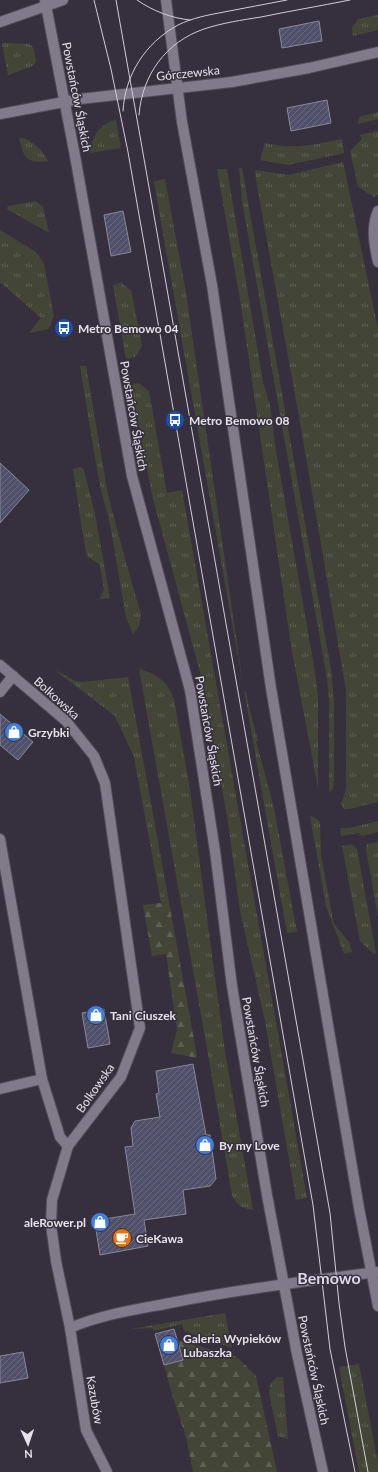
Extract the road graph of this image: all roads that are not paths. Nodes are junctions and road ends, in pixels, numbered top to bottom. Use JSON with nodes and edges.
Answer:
{"nodes":[{"id":1,"x":63,"y":0,"type":"edge"},
{"id":2,"x":166,"y":0,"type":"edge"},
{"id":3,"x":45,"y":3,"type":"edge"},
{"id":4,"x":0,"y":22,"type":"edge"},
{"id":5,"x":378,"y":52,"type":"edge"},
{"id":6,"x":178,"y":88,"type":"junction"},
{"id":7,"x":64,"y":102,"type":"junction"},
{"id":8,"x":0,"y":114,"type":"edge"},
{"id":9,"x":378,"y":211,"type":"edge"},
{"id":10,"x":378,"y":262,"type":"edge"},
{"id":11,"x":0,"y":665,"type":"edge"},
{"id":12,"x":13,"y":676,"type":"junction"},
{"id":13,"x":0,"y":692,"type":"edge"},
{"id":14,"x":0,"y":840,"type":"edge"},
{"id":15,"x":42,"y":1079,"type":"junction"},
{"id":16,"x":0,"y":1089,"type":"edge"},
{"id":17,"x":68,"y":1146,"type":"junction"},
{"id":18,"x":375,"y":1272,"type":"edge"},
{"id":19,"x":283,"y":1283,"type":"junction"},
{"id":20,"x":378,"y":1306,"type":"edge"},
{"id":21,"x":70,"y":1328,"type":"junction"},
{"id":22,"x":107,"y":1472,"type":"edge"},
{"id":23,"x":323,"y":1472,"type":"edge"}],
"edges":[{"from":1,"to":3,"type":"main road"},
{"from":2,"to":6,"type":"main road"},
{"from":3,"to":4,"type":"main road"},
{"from":3,"to":7,"type":"main road","name":"Powstańców Śląskich"},
{"from":5,"to":6,"type":"main road","name":"Górczewska"},
{"from":6,"to":7,"type":"main road","name":"Górczewska"},
{"from":6,"to":18,"type":"main road"},
{"from":7,"to":8,"type":"main road","name":"Górczewska"},
{"from":7,"to":19,"type":"main road","name":"Powstańców Śląskich"},
{"from":9,"to":10,"type":"main road"},
{"from":11,"to":12,"type":"main road","name":"Bolkowska"},
{"from":12,"to":13,"type":"main road"},
{"from":12,"to":17,"type":"main road","name":"Bolkowska"},
{"from":14,"to":15,"type":"main road"},
{"from":15,"to":16,"type":"main road"},
{"from":15,"to":17,"type":"main road"},
{"from":17,"to":21,"type":"main road","name":"Bolkowska"},
{"from":18,"to":19,"type":"main road"},
{"from":18,"to":20,"type":"main road"},
{"from":19,"to":21,"type":"main road"},
{"from":19,"to":23,"type":"main road","name":"Powstańców Śląskich"},
{"from":21,"to":22,"type":"main road","name":"Kazubów"}]}
